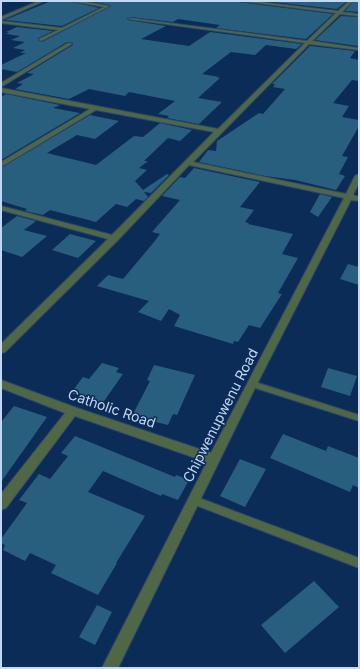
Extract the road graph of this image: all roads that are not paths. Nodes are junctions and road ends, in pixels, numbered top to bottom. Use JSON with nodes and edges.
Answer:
{"nodes":[{"id":1,"x":42,"y":1,"type":"edge"},
{"id":2,"x":72,"y":1,"type":"edge"},
{"id":3,"x":240,"y":1,"type":"edge"},
{"id":4,"x":351,"y":1,"type":"edge"},
{"id":5,"x":338,"y":13,"type":"junction"},
{"id":6,"x":359,"y":15,"type":"edge"},
{"id":7,"x":130,"y":19,"type":"dead end"},
{"id":8,"x":1,"y":21,"type":"edge"},
{"id":9,"x":62,"y":29,"type":"junction"},
{"id":10,"x":42,"y":40,"type":"dead end"},
{"id":11,"x":307,"y":43,"type":"junction"},
{"id":12,"x":70,"y":44,"type":"dead end"},
{"id":13,"x":359,"y":49,"type":"edge"},
{"id":14,"x":1,"y":85,"type":"edge"},
{"id":15,"x":1,"y":90,"type":"edge"},
{"id":16,"x":94,"y":108,"type":"junction"},
{"id":17,"x":218,"y":131,"type":"junction"},
{"id":18,"x":189,"y":163,"type":"junction"},
{"id":19,"x":1,"y":165,"type":"edge"},
{"id":20,"x":359,"y":176,"type":"edge"},
{"id":21,"x":354,"y":198,"type":"edge"},
{"id":22,"x":1,"y":208,"type":"edge"},
{"id":23,"x":115,"y":238,"type":"junction"},
{"id":24,"x":1,"y":350,"type":"edge"},
{"id":25,"x":1,"y":384,"type":"edge"},
{"id":26,"x":252,"y":384,"type":"junction"},
{"id":27,"x":73,"y":411,"type":"junction"},
{"id":28,"x":359,"y":418,"type":"edge"},
{"id":29,"x":214,"y":459,"type":"junction"},
{"id":30,"x":194,"y":500,"type":"junction"},
{"id":31,"x":1,"y":504,"type":"edge"},
{"id":32,"x":359,"y":563,"type":"edge"},
{"id":33,"x":110,"y":668,"type":"edge"}],
"edges":[{"from":1,"to":8,"type":"street"},
{"from":2,"to":9,"type":"street"},
{"from":3,"to":5,"type":"street"},
{"from":4,"to":5,"type":"street"},
{"from":5,"to":6,"type":"street"},
{"from":5,"to":11,"type":"street"},
{"from":7,"to":11,"type":"street"},
{"from":8,"to":9,"type":"street"},
{"from":9,"to":10,"type":"street"},
{"from":11,"to":13,"type":"street"},
{"from":11,"to":17,"type":"street"},
{"from":12,"to":14,"type":"street"},
{"from":15,"to":16,"type":"street"},
{"from":16,"to":17,"type":"street"},
{"from":16,"to":19,"type":"street"},
{"from":17,"to":18,"type":"street"},
{"from":18,"to":21,"type":"street"},
{"from":18,"to":23,"type":"street"},
{"from":20,"to":21,"type":"street","name":"Chipwenupwenu Road"},
{"from":21,"to":26,"type":"street","name":"Chipwenupwenu Road"},
{"from":22,"to":23,"type":"street"},
{"from":23,"to":24,"type":"street"},
{"from":25,"to":27,"type":"street","name":"Catholic Road"},
{"from":26,"to":28,"type":"lane"},
{"from":26,"to":29,"type":"street","name":"Chipwenupwenu Road"},
{"from":27,"to":29,"type":"street","name":"Catholic Road"},
{"from":27,"to":31,"type":"street"},
{"from":29,"to":30,"type":"street","name":"Chipwenupwenu Road"},
{"from":30,"to":32,"type":"lane"},
{"from":30,"to":33,"type":"street","name":"Chipwenupwenu Road"}]}
